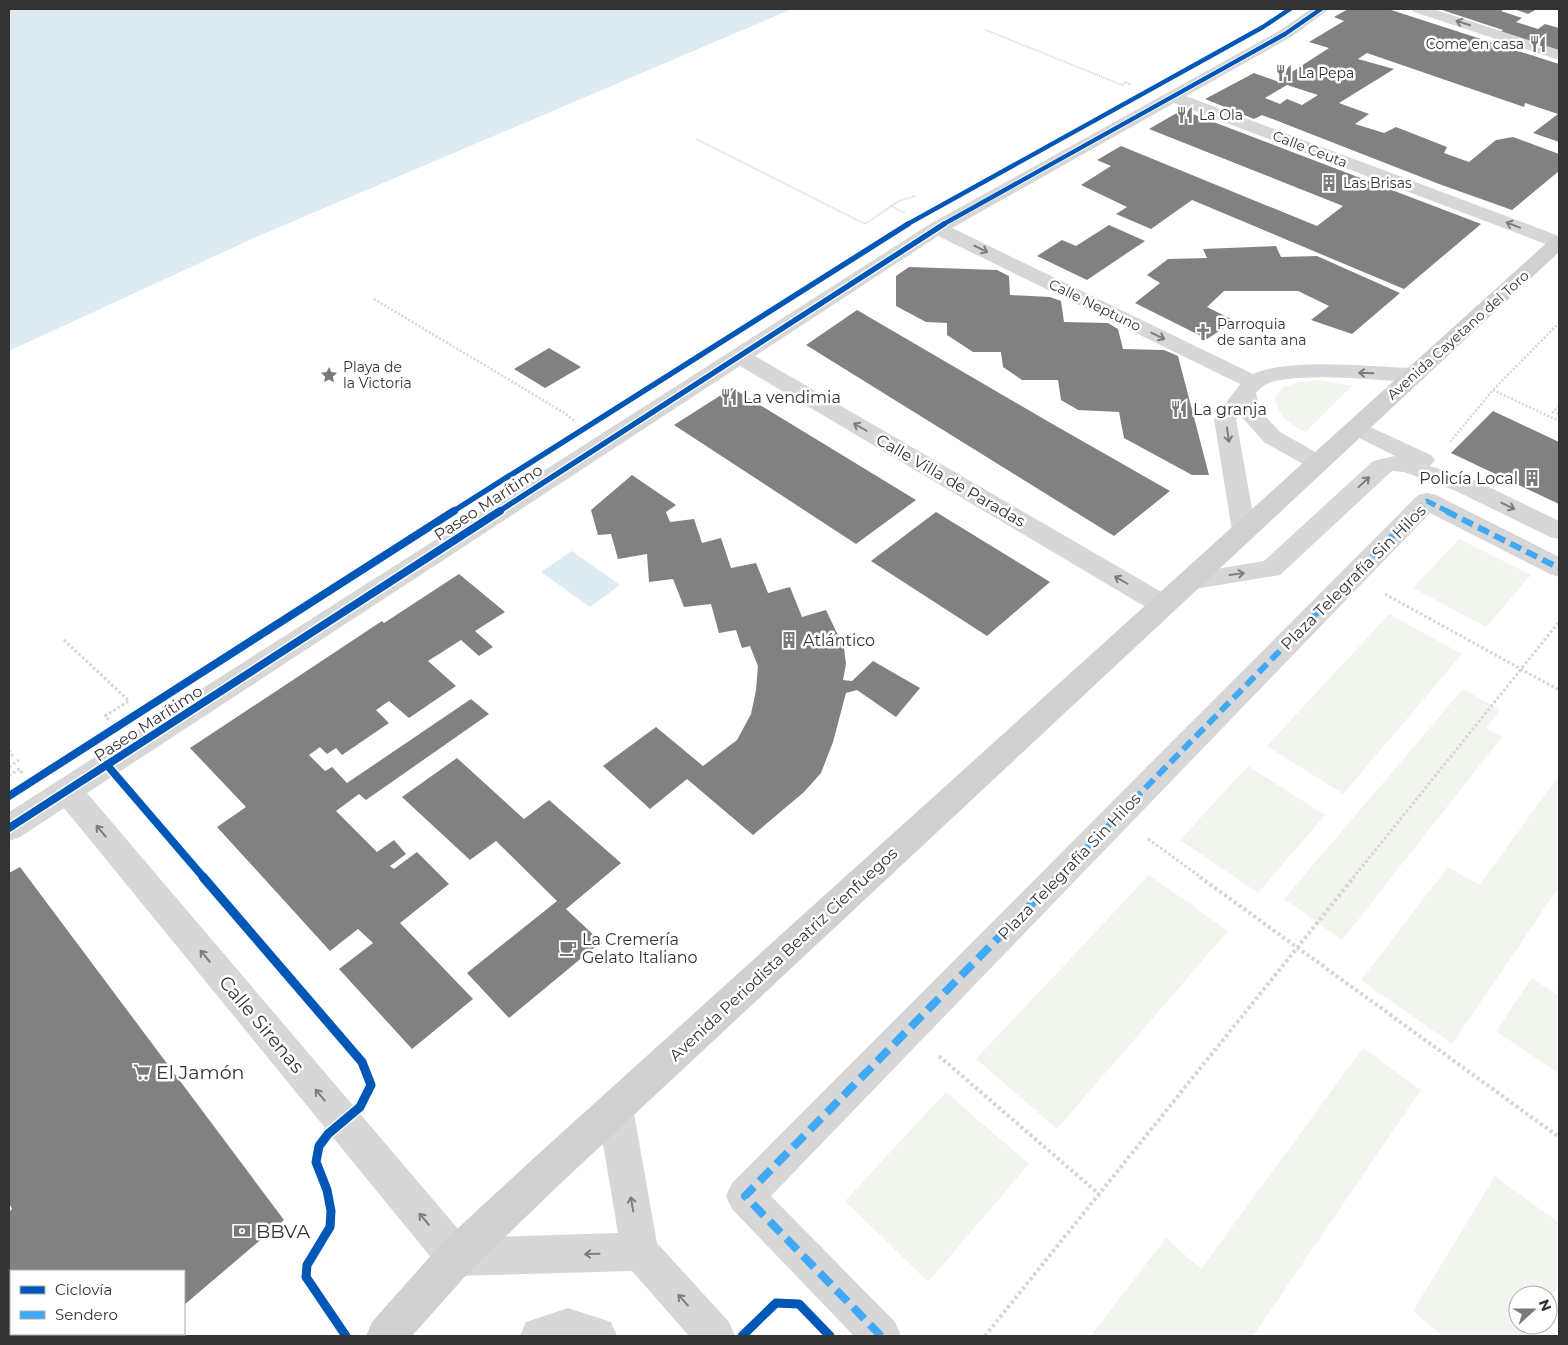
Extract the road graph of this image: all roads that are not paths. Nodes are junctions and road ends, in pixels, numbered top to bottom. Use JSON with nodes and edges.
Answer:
{"nodes":[{"id":1,"x":1321,"y":9,"type":"edge"},
{"id":2,"x":1419,"y":9,"type":"edge"},
{"id":3,"x":1559,"y":55,"type":"edge"},
{"id":4,"x":1173,"y":97,"type":"junction"},
{"id":5,"x":937,"y":228,"type":"junction"},
{"id":6,"x":1559,"y":243,"type":"edge"},
{"id":7,"x":739,"y":356,"type":"junction"},
{"id":8,"x":1415,"y":375,"type":"junction"},
{"id":9,"x":1249,"y":387,"type":"junction"},
{"id":10,"x":1356,"y":428,"type":"junction"},
{"id":11,"x":1318,"y":463,"type":"junction"},
{"id":12,"x":1464,"y":485,"type":"junction"},
{"id":13,"x":1244,"y":531,"type":"junction"},
{"id":14,"x":1559,"y":531,"type":"edge"},
{"id":15,"x":1559,"y":568,"type":"edge"},
{"id":16,"x":1188,"y":581,"type":"junction"},
{"id":17,"x":1163,"y":605,"type":"junction"},
{"id":18,"x":68,"y":791,"type":"junction"},
{"id":19,"x":9,"y":828,"type":"edge"},
{"id":20,"x":615,"y":1108,"type":"junction"},
{"id":21,"x":640,"y":1252,"type":"junction"},
{"id":22,"x":456,"y":1257,"type":"junction"},
{"id":23,"x":386,"y":1336,"type":"edge"},
{"id":24,"x":540,"y":1336,"type":"edge"},
{"id":25,"x":597,"y":1336,"type":"edge"},
{"id":26,"x":716,"y":1336,"type":"edge"},
{"id":27,"x":881,"y":1336,"type":"edge"}],
"edges":[{"from":1,"to":4,"type":"street","name":"Paseo Marítimo"},
{"from":3,"to":2,"type":"street","one_way":true},
{"from":4,"to":5,"type":"street","name":"Paseo Marítimo"},
{"from":6,"to":4,"type":"street","name":"Calle Ceuta","one_way":true},
{"from":5,"to":7,"type":"street","name":"Paseo Marítimo"},
{"from":5,"to":9,"type":"street","name":"Calle Neptuno","one_way":true},
{"from":6,"to":8,"type":"main road","name":"Avenida Cayetano del Toro"},
{"from":17,"to":7,"type":"street","name":"Calle Villa de Paradas","one_way":true},
{"from":7,"to":18,"type":"street","name":"Paseo Marítimo"},
{"from":8,"to":9,"type":"street","one_way":true},
{"from":8,"to":10,"type":"main road","name":"Avenida Cayetano del Toro"},
{"from":9,"to":11,"type":"street"},
{"from":9,"to":13,"type":"street","one_way":true},
{"from":10,"to":11,"type":"main road","name":"Avenida Periodista Beatriz Cienfuegos"},
{"from":10,"to":12,"type":"street"},
{"from":11,"to":13,"type":"main road","name":"Avenida Periodista Beatriz Cienfuegos"},
{"from":12,"to":14,"type":"street","one_way":true},
{"from":16,"to":12,"type":"street","one_way":true},
{"from":13,"to":16,"type":"main road","name":"Avenida Periodista Beatriz Cienfuegos"},
{"from":15,"to":27,"type":"street","name":"Plaza Telegrafía Sin Hilos"},
{"from":16,"to":17,"type":"main road","name":"Avenida Periodista Beatriz Cienfuegos"},
{"from":17,"to":20,"type":"main road","name":"Avenida Periodista Beatriz Cienfuegos"},
{"from":18,"to":19,"type":"street","name":"Paseo Marítimo"},
{"from":22,"to":18,"type":"street","name":"Calle Sirenas","one_way":true},
{"from":21,"to":20,"type":"street","one_way":true},
{"from":20,"to":22,"type":"main road","name":"Avenida Periodista Beatriz Cienfuegos"},
{"from":21,"to":22,"type":"street","one_way":true},
{"from":26,"to":21,"type":"street","one_way":true},
{"from":22,"to":23,"type":"main road","name":"Avenida Periodista Beatriz Cienfuegos"},
{"from":24,"to":25,"type":"street"}]}
